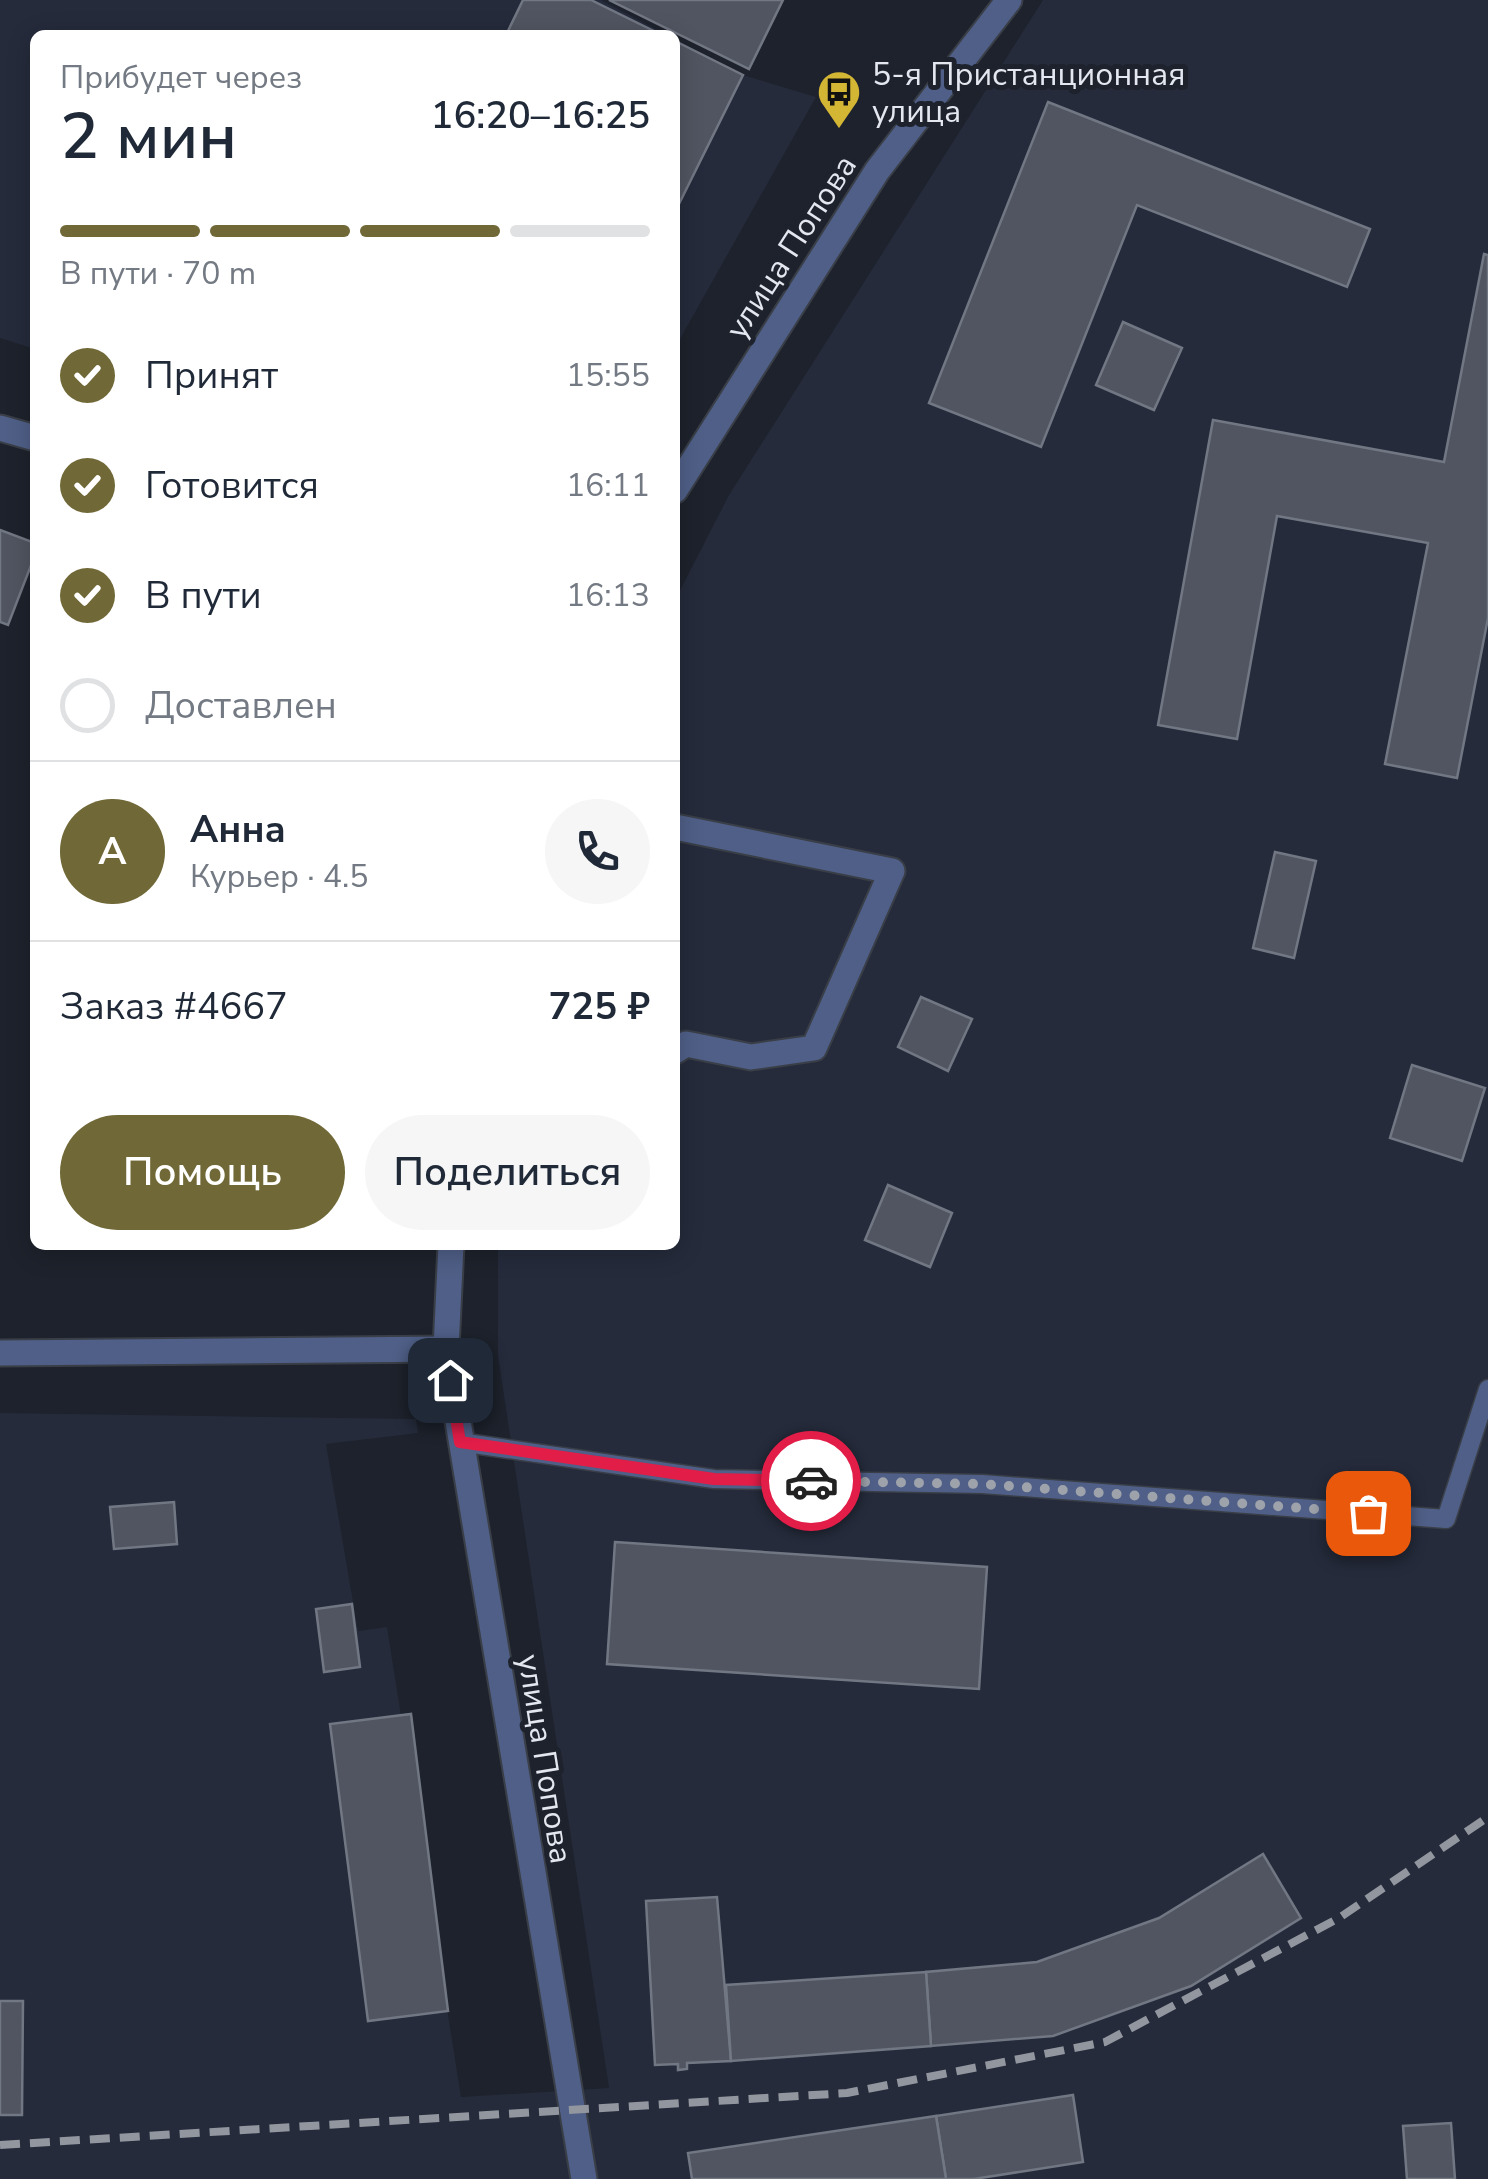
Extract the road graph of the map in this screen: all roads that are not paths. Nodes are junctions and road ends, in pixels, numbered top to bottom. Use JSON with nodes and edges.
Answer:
{"nodes":[{"id":1,"x":1009,"y":0,"type":"edge"},
{"id":2,"x":0,"y":428,"type":"edge"},
{"id":3,"x":30,"y":437,"type":"edge"},
{"id":4,"x":680,"y":482,"type":"edge"},
{"id":5,"x":680,"y":827,"type":"edge"},
{"id":6,"x":680,"y":1048,"type":"edge"},
{"id":7,"x":451,"y":1250,"type":"edge"},
{"id":8,"x":446,"y":1350,"type":"junction"},
{"id":9,"x":0,"y":1353,"type":"edge"},
{"id":10,"x":1488,"y":1389,"type":"edge"},
{"id":11,"x":460,"y":1442,"type":"junction"},
{"id":12,"x":584,"y":2179,"type":"edge"}],
"edges":[{"from":1,"to":4,"type":"street","name":"улица Попова"},
{"from":2,"to":3,"type":"street"},
{"from":5,"to":6,"type":"street"},
{"from":7,"to":8,"type":"street","name":"улица Попова"},
{"from":8,"to":9,"type":"street"},
{"from":8,"to":11,"type":"street","name":"улица Попова"},
{"from":10,"to":11,"type":"lane"},
{"from":11,"to":12,"type":"street","name":"улица Попова"}]}
